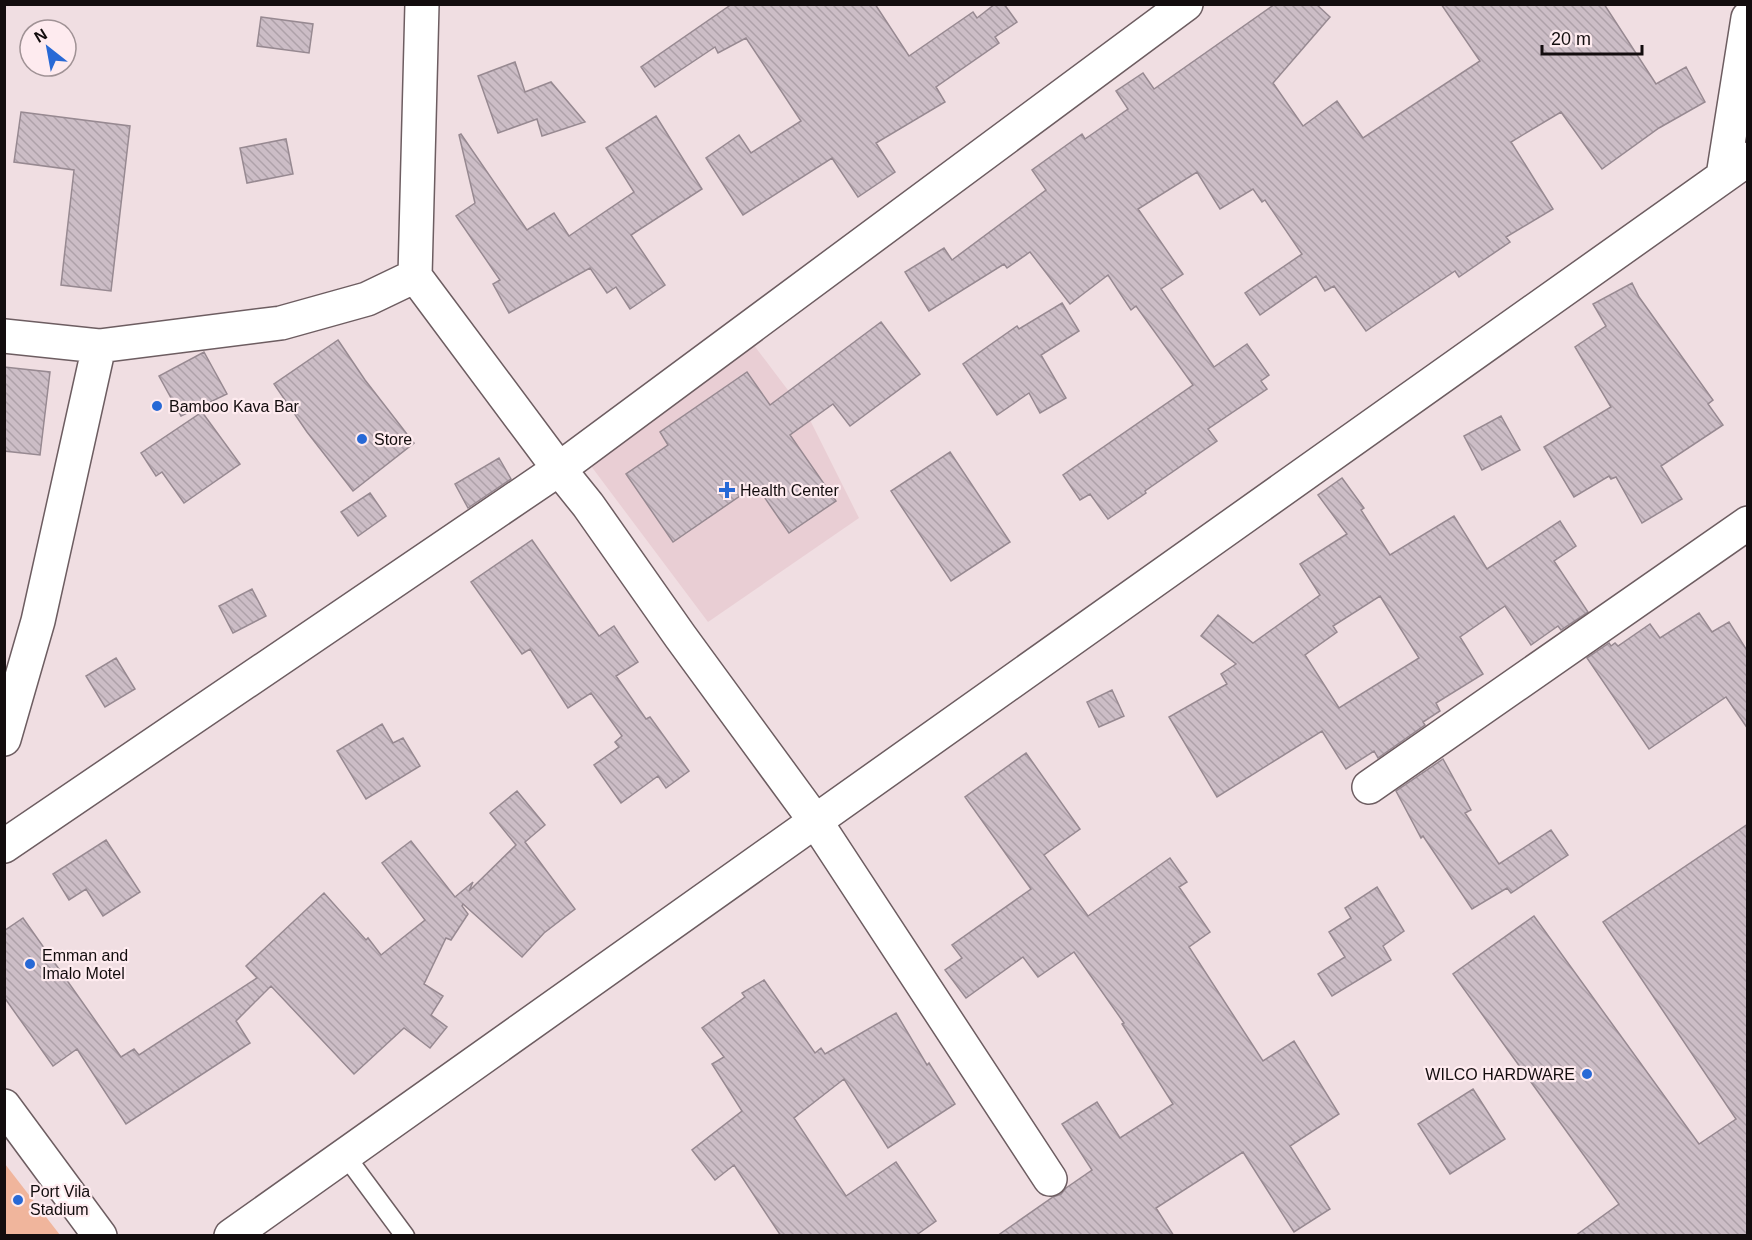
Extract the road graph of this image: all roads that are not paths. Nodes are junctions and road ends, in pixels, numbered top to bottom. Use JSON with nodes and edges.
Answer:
{"nodes":[{"id":1,"x":422,"y":4,"type":"edge"},
{"id":2,"x":1186,"y":4,"type":"edge"},
{"id":3,"x":1745,"y":4,"type":"edge"},
{"id":4,"x":1748,"y":12,"type":"edge"},
{"id":5,"x":1748,"y":18,"type":"edge"},
{"id":6,"x":1735,"y":168,"type":"edge"},
{"id":7,"x":415,"y":276,"type":"junction"},
{"id":8,"x":4,"y":336,"type":"edge"},
{"id":9,"x":99,"y":346,"type":"junction"},
{"id":10,"x":559,"y":469,"type":"junction"},
{"id":11,"x":1748,"y":523,"type":"edge"},
{"id":12,"x":4,"y":739,"type":"edge"},
{"id":13,"x":1369,"y":787,"type":"dead end"},
{"id":14,"x":816,"y":822,"type":"junction"},
{"id":15,"x":4,"y":846,"type":"edge"},
{"id":16,"x":4,"y":1106,"type":"edge"},
{"id":17,"x":345,"y":1155,"type":"junction"},
{"id":18,"x":1050,"y":1179,"type":"dead end"},
{"id":19,"x":100,"y":1236,"type":"edge"},
{"id":20,"x":231,"y":1236,"type":"edge"},
{"id":21,"x":405,"y":1236,"type":"edge"}],
"edges":[{"from":1,"to":7,"type":"street"},
{"from":2,"to":10,"type":"street"},
{"from":3,"to":4,"type":"street"},
{"from":5,"to":6,"type":"street"},
{"from":6,"to":14,"type":"street"},
{"from":7,"to":9,"type":"street"},
{"from":7,"to":10,"type":"street"},
{"from":8,"to":9,"type":"street"},
{"from":9,"to":12,"type":"street"},
{"from":10,"to":14,"type":"street"},
{"from":10,"to":15,"type":"street"},
{"from":11,"to":13,"type":"street"},
{"from":14,"to":17,"type":"street"},
{"from":14,"to":18,"type":"street"},
{"from":16,"to":19,"type":"street"},
{"from":17,"to":20,"type":"street"},
{"from":17,"to":21,"type":"lane"}]}
